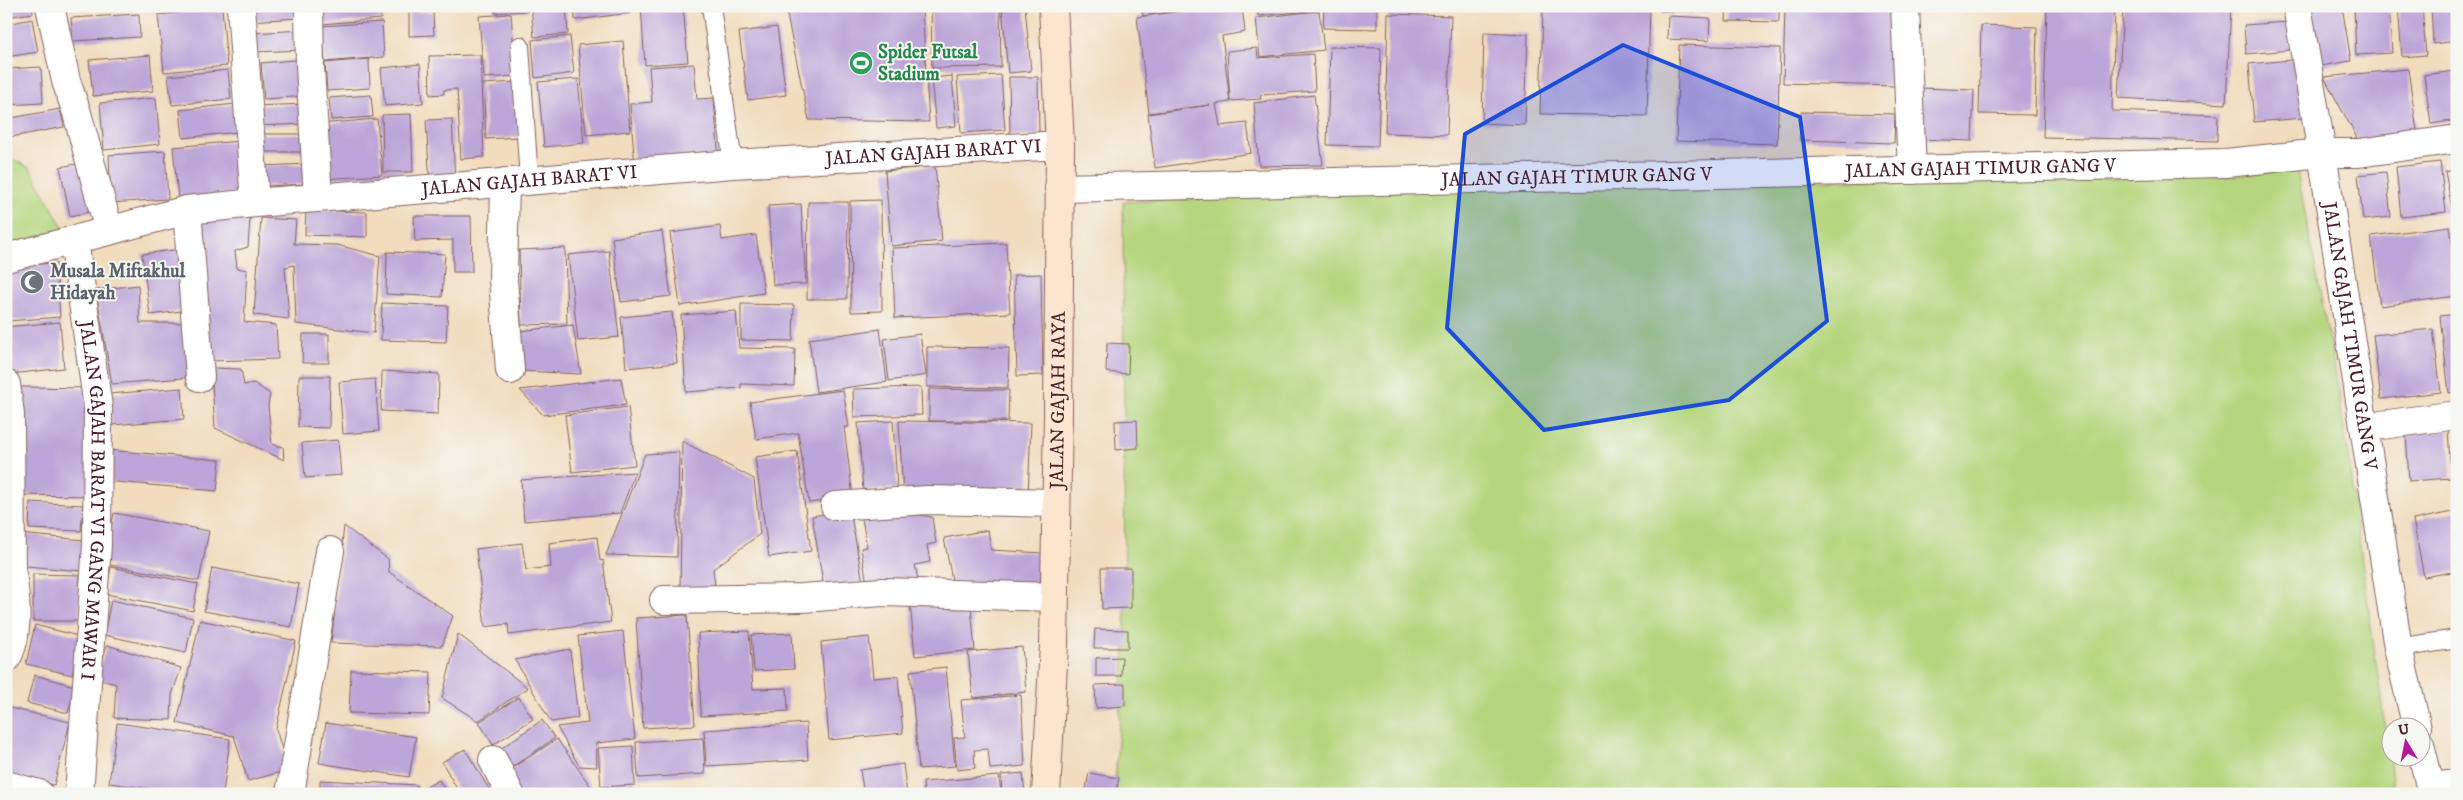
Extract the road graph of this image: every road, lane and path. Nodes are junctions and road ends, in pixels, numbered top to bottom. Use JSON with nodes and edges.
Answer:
{"nodes":[{"id":1,"x":50,"y":6,"type":"edge"},
{"id":2,"x":241,"y":6,"type":"edge"},
{"id":3,"x":309,"y":6,"type":"edge"},
{"id":4,"x":710,"y":6,"type":"edge"},
{"id":5,"x":1053,"y":6,"type":"edge"},
{"id":6,"x":1906,"y":6,"type":"edge"},
{"id":7,"x":2297,"y":6,"type":"edge"},
{"id":8,"x":520,"y":46,"type":"dead end"},
{"id":9,"x":2457,"y":139,"type":"edge"},
{"id":10,"x":1060,"y":145,"type":"junction"},
{"id":11,"x":2322,"y":153,"type":"junction"},
{"id":12,"x":733,"y":164,"type":"junction"},
{"id":13,"x":1912,"y":170,"type":"junction"},
{"id":14,"x":517,"y":181,"type":"junction"},
{"id":15,"x":1059,"y":188,"type":"junction"},
{"id":16,"x":318,"y":198,"type":"junction"},
{"id":17,"x":255,"y":203,"type":"junction"},
{"id":18,"x":188,"y":210,"type":"junction"},
{"id":19,"x":109,"y":231,"type":"junction"},
{"id":20,"x":74,"y":240,"type":"junction"},
{"id":21,"x":6,"y":258,"type":"edge"},
{"id":22,"x":510,"y":370,"type":"dead end"},
{"id":23,"x":200,"y":377,"type":"dead end"},
{"id":24,"x":6,"y":384,"type":"edge"},
{"id":25,"x":2457,"y":415,"type":"edge"},
{"id":26,"x":2366,"y":427,"type":"junction"},
{"id":27,"x":1056,"y":504,"type":"junction"},
{"id":28,"x":834,"y":506,"type":"dead end"},
{"id":29,"x":330,"y":551,"type":"dead end"},
{"id":30,"x":1054,"y":597,"type":"junction"},
{"id":31,"x":664,"y":600,"type":"dead end"},
{"id":32,"x":2457,"y":640,"type":"edge"},
{"id":33,"x":2398,"y":648,"type":"junction"},
{"id":34,"x":6,"y":659,"type":"edge"},
{"id":35,"x":2415,"y":718,"type":"edge"},
{"id":36,"x":493,"y":760,"type":"dead end"},
{"id":37,"x":2430,"y":766,"type":"edge"},
{"id":38,"x":6,"y":785,"type":"edge"},
{"id":39,"x":2440,"y":788,"type":"edge"},
{"id":40,"x":38,"y":794,"type":"edge"},
{"id":41,"x":79,"y":794,"type":"edge"},
{"id":42,"x":290,"y":794,"type":"edge"},
{"id":43,"x":510,"y":794,"type":"edge"},
{"id":44,"x":1046,"y":794,"type":"edge"}],
"edges":[{"from":1,"to":19,"type":"street"},
{"from":2,"to":17,"type":"street"},
{"from":3,"to":16,"type":"street"},
{"from":4,"to":12,"type":"lane"},
{"from":5,"to":10,"type":"main road","name":"JALAN GAJAH RAYA"},
{"from":6,"to":13,"type":"street"},
{"from":7,"to":11,"type":"street"},
{"from":8,"to":14,"type":"lane"},
{"from":9,"to":11,"type":"street"},
{"from":10,"to":12,"type":"street","name":"JALAN GAJAH BARAT VI"},
{"from":10,"to":15,"type":"main road","name":"JALAN GAJAH RAYA"},
{"from":11,"to":13,"type":"street","name":"JALAN GAJAH TIMUR GANG V"},
{"from":11,"to":26,"type":"street","name":"JALAN GAJAH TIMUR GANG V"},
{"from":12,"to":14,"type":"street","name":"JALAN GAJAH BARAT VI"},
{"from":13,"to":15,"type":"street","name":"JALAN GAJAH TIMUR GANG V"},
{"from":14,"to":16,"type":"street","name":"JALAN GAJAH BARAT VI"},
{"from":14,"to":22,"type":"street"},
{"from":15,"to":27,"type":"main road","name":"JALAN GAJAH RAYA"},
{"from":16,"to":17,"type":"street","name":"JALAN GAJAH BARAT VI"},
{"from":17,"to":18,"type":"street","name":"JALAN GAJAH BARAT VI"},
{"from":18,"to":19,"type":"street","name":"JALAN GAJAH BARAT VI"},
{"from":18,"to":23,"type":"street"},
{"from":19,"to":20,"type":"street","name":"JALAN GAJAH BARAT VI"},
{"from":20,"to":21,"type":"street","name":"JALAN GAJAH BARAT VI"},
{"from":20,"to":41,"type":"street","name":"JALAN GAJAH BARAT VI GANG MAWAR I"},
{"from":24,"to":34,"type":"street"},
{"from":25,"to":26,"type":"street"},
{"from":26,"to":33,"type":"street","name":"JALAN GAJAH TIMUR GANG V"},
{"from":27,"to":28,"type":"street"},
{"from":27,"to":30,"type":"main road","name":"JALAN GAJAH RAYA"},
{"from":29,"to":42,"type":"street"},
{"from":30,"to":31,"type":"street"},
{"from":30,"to":44,"type":"main road","name":"JALAN GAJAH RAYA"},
{"from":32,"to":33,"type":"lane"},
{"from":33,"to":35,"type":"street","name":"JALAN GAJAH TIMUR GANG V"},
{"from":36,"to":43,"type":"street"},
{"from":37,"to":39,"type":"street"},
{"from":38,"to":40,"type":"street"}]}
